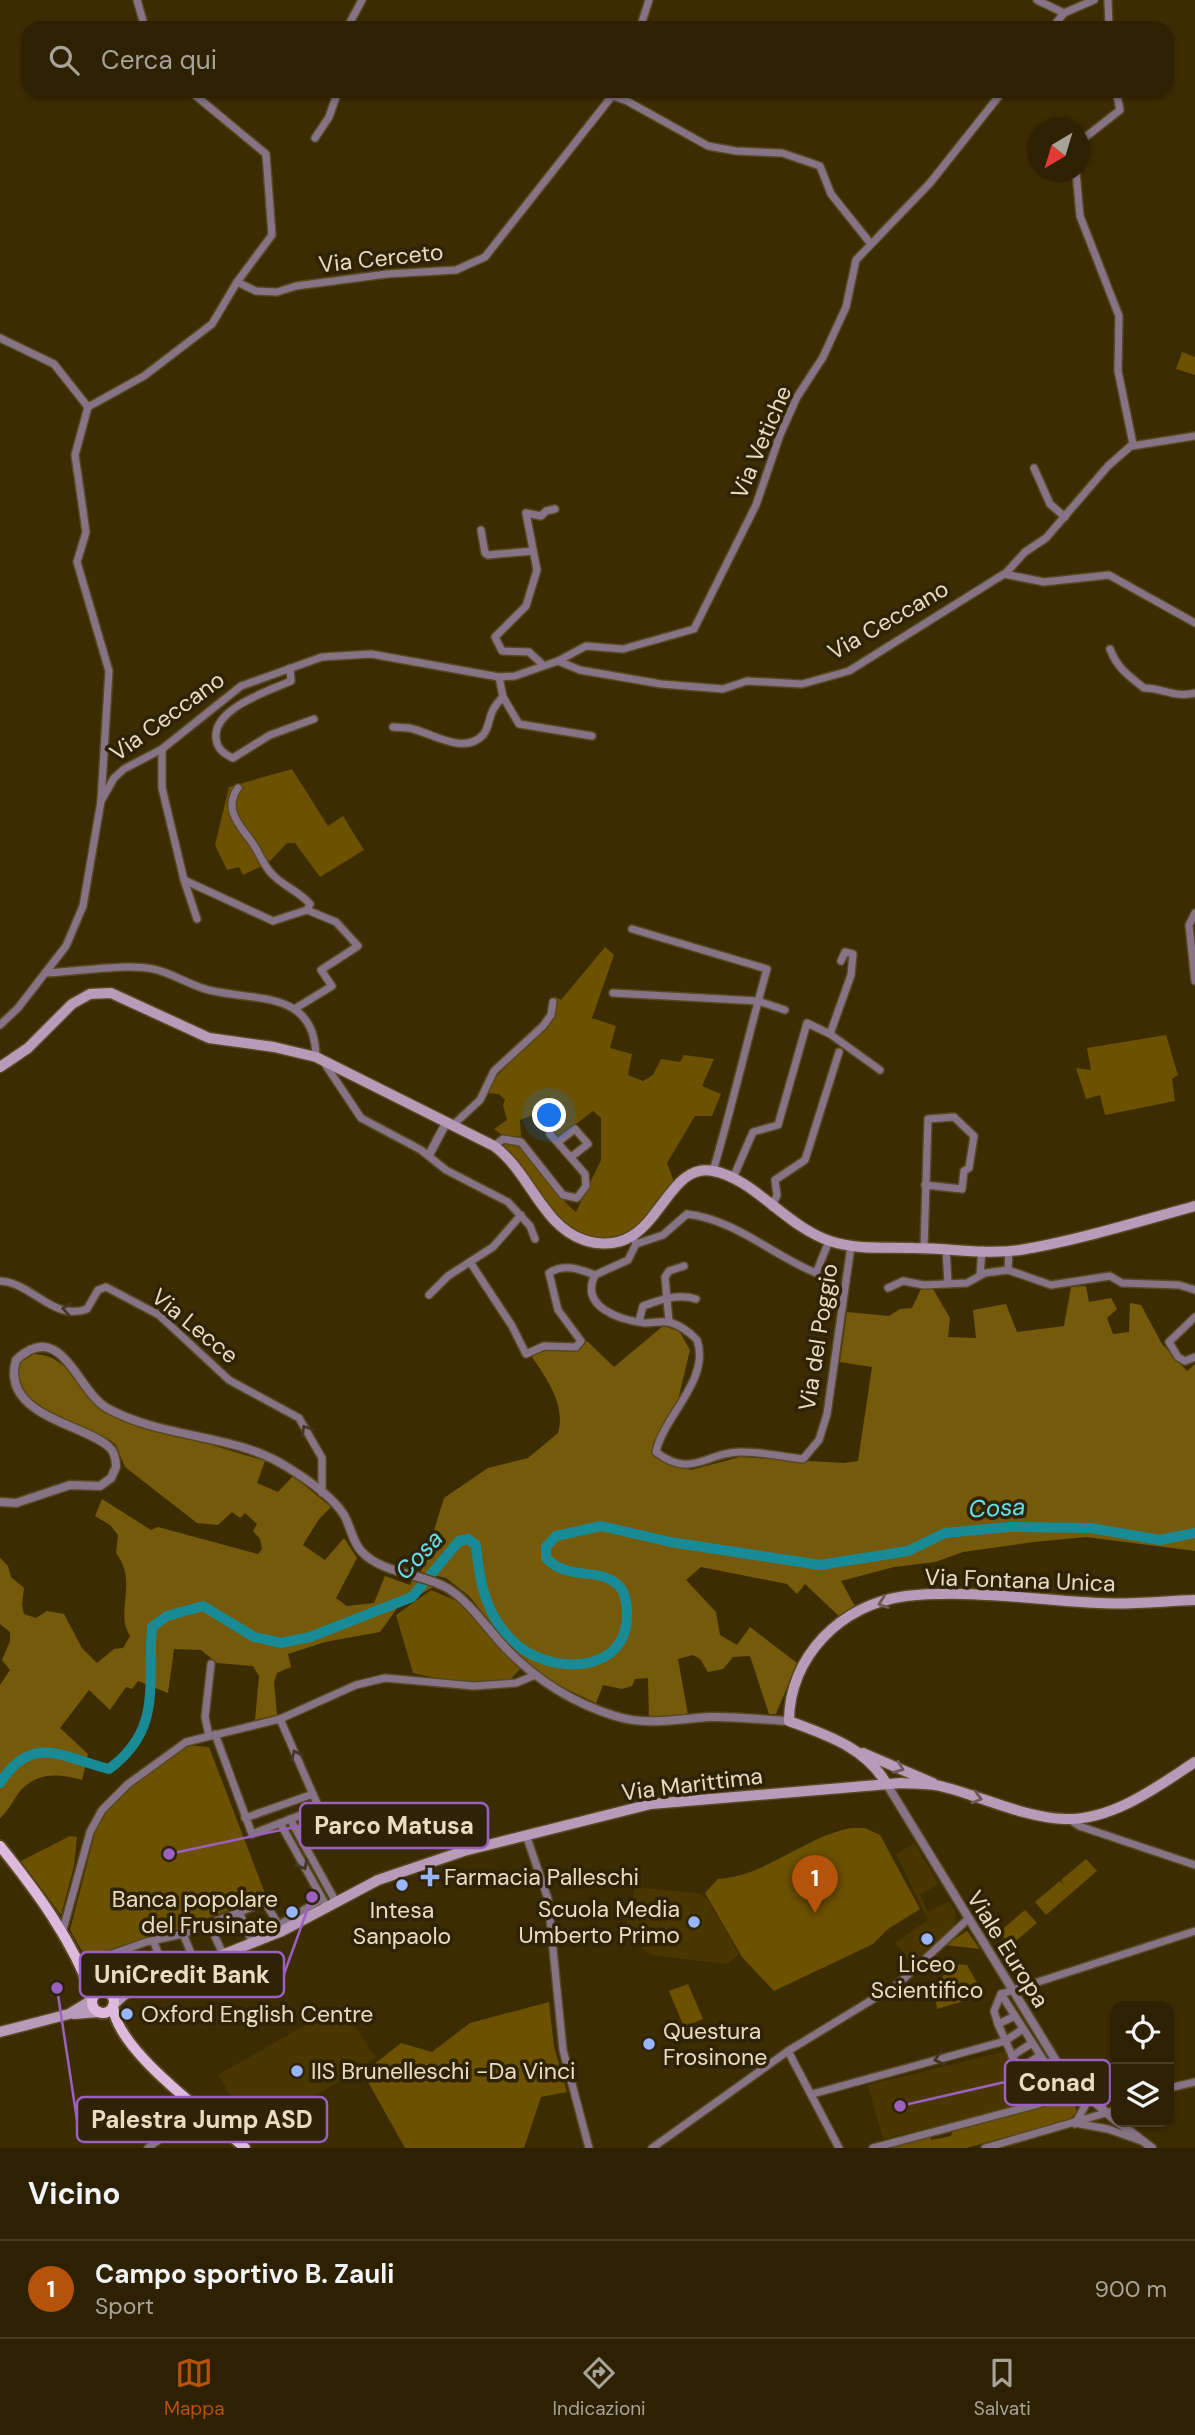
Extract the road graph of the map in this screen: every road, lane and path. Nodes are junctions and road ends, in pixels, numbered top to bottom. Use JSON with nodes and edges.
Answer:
{"nodes":[{"id":1,"x":137,"y":0,"type":"edge"},
{"id":2,"x":362,"y":0,"type":"edge"},
{"id":3,"x":649,"y":0,"type":"edge"},
{"id":4,"x":1037,"y":0,"type":"edge"},
{"id":5,"x":1094,"y":0,"type":"edge"},
{"id":6,"x":1108,"y":0,"type":"edge"},
{"id":7,"x":1064,"y":13,"type":"junction"},
{"id":8,"x":143,"y":21,"type":"edge"},
{"id":9,"x":351,"y":21,"type":"edge"},
{"id":10,"x":642,"y":21,"type":"edge"},
{"id":11,"x":1058,"y":21,"type":"edge"},
{"id":12,"x":1109,"y":21,"type":"edge"},
{"id":13,"x":198,"y":98,"type":"edge"},
{"id":14,"x":336,"y":98,"type":"edge"},
{"id":15,"x":612,"y":98,"type":"edge"},
{"id":16,"x":623,"y":98,"type":"edge"},
{"id":17,"x":997,"y":98,"type":"edge"},
{"id":18,"x":1117,"y":98,"type":"edge"},
{"id":19,"x":1090,"y":134,"type":"edge"},
{"id":20,"x":315,"y":138,"type":"dead end"},
{"id":21,"x":1077,"y":182,"type":"edge"},
{"id":22,"x":872,"y":244,"type":"junction"},
{"id":23,"x":237,"y":282,"type":"junction"},
{"id":24,"x":0,"y":338,"type":"edge"},
{"id":25,"x":88,"y":407,"type":"junction"},
{"id":26,"x":1195,"y":436,"type":"edge"},
{"id":27,"x":1132,"y":446,"type":"junction"},
{"id":28,"x":1034,"y":468,"type":"dead end"},
{"id":29,"x":555,"y":509,"type":"dead end"},
{"id":30,"x":1065,"y":517,"type":"junction"},
{"id":31,"x":481,"y":530,"type":"dead end"},
{"id":32,"x":533,"y":551,"type":"junction"},
{"id":33,"x":1004,"y":574,"type":"junction"},
{"id":34,"x":1195,"y":623,"type":"edge"},
{"id":35,"x":1110,"y":649,"type":"dead end"},
{"id":36,"x":558,"y":661,"type":"junction"},
{"id":37,"x":542,"y":664,"type":"junction"},
{"id":38,"x":290,"y":668,"type":"junction"},
{"id":39,"x":515,"y":676,"type":"joint"},
{"id":40,"x":499,"y":677,"type":"junction"},
{"id":41,"x":1195,"y":693,"type":"edge"},
{"id":42,"x":503,"y":697,"type":"junction"},
{"id":43,"x":314,"y":719,"type":"dead end"},
{"id":44,"x":393,"y":727,"type":"dead end"},
{"id":45,"x":592,"y":736,"type":"dead end"},
{"id":46,"x":162,"y":749,"type":"junction"},
{"id":47,"x":238,"y":788,"type":"dead end"},
{"id":48,"x":101,"y":802,"type":"junction"},
{"id":49,"x":184,"y":880,"type":"junction"},
{"id":50,"x":307,"y":910,"type":"junction"},
{"id":51,"x":1195,"y":913,"type":"edge"},
{"id":52,"x":197,"y":919,"type":"dead end"},
{"id":53,"x":632,"y":929,"type":"dead end"},
{"id":54,"x":841,"y":961,"type":"dead end"},
{"id":55,"x":45,"y":973,"type":"junction"},
{"id":56,"x":1195,"y":981,"type":"edge"},
{"id":57,"x":613,"y":993,"type":"dead end"},
{"id":58,"x":758,"y":1001,"type":"junction"},
{"id":59,"x":553,"y":1002,"type":"dead end"},
{"id":60,"x":296,"y":1008,"type":"junction"},
{"id":61,"x":785,"y":1010,"type":"dead end"},
{"id":62,"x":0,"y":1025,"type":"edge"},
{"id":63,"x":830,"y":1034,"type":"junction"},
{"id":64,"x":839,"y":1052,"type":"dead end"},
{"id":65,"x":319,"y":1058,"type":"junction"},
{"id":66,"x":0,"y":1067,"type":"edge"},
{"id":67,"x":880,"y":1070,"type":"dead end"},
{"id":68,"x":449,"y":1124,"type":"junction"},
{"id":69,"x":549,"y":1127,"type":"dead end"},
{"id":70,"x":558,"y":1142,"type":"junction"},
{"id":71,"x":494,"y":1146,"type":"junction"},
{"id":72,"x":429,"y":1156,"type":"junction"},
{"id":73,"x":571,"y":1157,"type":"junction"},
{"id":74,"x":713,"y":1171,"type":"junction"},
{"id":75,"x":733,"y":1178,"type":"junction"},
{"id":76,"x":925,"y":1185,"type":"junction"},
{"id":77,"x":1195,"y":1206,"type":"edge"},
{"id":78,"x":772,"y":1207,"type":"junction"},
{"id":79,"x":521,"y":1215,"type":"junction"},
{"id":80,"x":536,"y":1239,"type":"dead end"},
{"id":81,"x":635,"y":1240,"type":"junction"},
{"id":82,"x":829,"y":1241,"type":"junction"},
{"id":83,"x":851,"y":1246,"type":"junction"},
{"id":84,"x":924,"y":1248,"type":"junction"},
{"id":85,"x":946,"y":1249,"type":"junction"},
{"id":86,"x":982,"y":1250,"type":"junction"},
{"id":87,"x":1009,"y":1250,"type":"junction"},
{"id":88,"x":470,"y":1262,"type":"junction"},
{"id":89,"x":684,"y":1266,"type":"dead end"},
{"id":90,"x":1009,"y":1269,"type":"junction"},
{"id":91,"x":594,"y":1275,"type":"junction"},
{"id":92,"x":980,"y":1275,"type":"junction"},
{"id":93,"x":0,"y":1281,"type":"edge"},
{"id":94,"x":948,"y":1283,"type":"junction"},
{"id":95,"x":888,"y":1289,"type":"dead end"},
{"id":96,"x":1195,"y":1290,"type":"edge"},
{"id":97,"x":429,"y":1295,"type":"dead end"},
{"id":98,"x":667,"y":1298,"type":"junction"},
{"id":99,"x":696,"y":1299,"type":"dead end"},
{"id":100,"x":1195,"y":1317,"type":"edge"},
{"id":101,"x":639,"y":1321,"type":"junction"},
{"id":102,"x":669,"y":1322,"type":"junction"},
{"id":103,"x":1195,"y":1357,"type":"edge"},
{"id":104,"x":322,"y":1494,"type":"junction"},
{"id":105,"x":0,"y":1502,"type":"edge"},
{"id":106,"x":1195,"y":1600,"type":"edge"},
{"id":107,"x":211,"y":1664,"type":"dead end"},
{"id":108,"x":533,"y":1676,"type":"junction"},
{"id":109,"x":280,"y":1719,"type":"junction"},
{"id":110,"x":789,"y":1721,"type":"junction"},
{"id":111,"x":212,"y":1735,"type":"junction"},
{"id":112,"x":856,"y":1750,"type":"junction"},
{"id":113,"x":1195,"y":1762,"type":"edge"},
{"id":114,"x":886,"y":1783,"type":"junction"},
{"id":115,"x":942,"y":1786,"type":"junction"},
{"id":116,"x":313,"y":1794,"type":"junction"},
{"id":117,"x":246,"y":1818,"type":"junction"},
{"id":118,"x":290,"y":1819,"type":"junction"},
{"id":119,"x":1069,"y":1819,"type":"junction"},
{"id":120,"x":280,"y":1823,"type":"junction"},
{"id":121,"x":526,"y":1835,"type":"junction"},
{"id":122,"x":0,"y":1846,"type":"edge"},
{"id":123,"x":1195,"y":1865,"type":"edge"},
{"id":124,"x":328,"y":1903,"type":"junction"},
{"id":125,"x":239,"y":1912,"type":"junction"},
{"id":126,"x":967,"y":1920,"type":"junction"},
{"id":127,"x":209,"y":1924,"type":"junction"},
{"id":128,"x":281,"y":1928,"type":"junction"},
{"id":129,"x":1195,"y":1931,"type":"edge"},
{"id":130,"x":62,"y":1933,"type":"junction"},
{"id":131,"x":183,"y":1934,"type":"junction"},
{"id":132,"x":155,"y":1942,"type":"junction"},
{"id":133,"x":253,"y":1944,"type":"junction"},
{"id":134,"x":224,"y":1956,"type":"junction"},
{"id":135,"x":101,"y":1958,"type":"junction"},
{"id":136,"x":79,"y":1962,"type":"junction"},
{"id":137,"x":164,"y":1967,"type":"junction"},
{"id":138,"x":197,"y":1967,"type":"junction"},
{"id":139,"x":169,"y":1977,"type":"junction"},
{"id":140,"x":1011,"y":1989,"type":"junction"},
{"id":141,"x":125,"y":1994,"type":"junction"},
{"id":142,"x":1001,"y":1994,"type":"junction"},
{"id":143,"x":99,"y":1995,"type":"junction"},
{"id":144,"x":108,"y":2009,"type":"junction"},
{"id":145,"x":69,"y":2014,"type":"junction"},
{"id":146,"x":1015,"y":2016,"type":"junction"},
{"id":147,"x":998,"y":2024,"type":"junction"},
{"id":148,"x":1023,"y":2029,"type":"junction"},
{"id":149,"x":0,"y":2032,"type":"edge"},
{"id":150,"x":1004,"y":2041,"type":"junction"},
{"id":151,"x":1032,"y":2043,"type":"junction"},
{"id":152,"x":788,"y":2051,"type":"junction"},
{"id":153,"x":1040,"y":2055,"type":"junction"},
{"id":154,"x":1012,"y":2056,"type":"junction"},
{"id":155,"x":1050,"y":2068,"type":"junction"},
{"id":156,"x":1020,"y":2069,"type":"junction"},
{"id":157,"x":1195,"y":2082,"type":"edge"},
{"id":158,"x":1028,"y":2083,"type":"junction"},
{"id":159,"x":1174,"y":2087,"type":"edge"},
{"id":160,"x":1080,"y":2089,"type":"junction"},
{"id":161,"x":1069,"y":2092,"type":"junction"},
{"id":162,"x":812,"y":2094,"type":"junction"},
{"id":163,"x":1048,"y":2095,"type":"junction"},
{"id":164,"x":195,"y":2104,"type":"junction"},
{"id":165,"x":1111,"y":2112,"type":"edge"},
{"id":166,"x":1107,"y":2113,"type":"junction"},
{"id":167,"x":1111,"y":2116,"type":"edge"},
{"id":168,"x":1075,"y":2124,"type":"junction"},
{"id":169,"x":1125,"y":2127,"type":"edge"},
{"id":170,"x":1149,"y":2145,"type":"edge"},
{"id":171,"x":148,"y":2148,"type":"edge"},
{"id":172,"x":245,"y":2148,"type":"edge"},
{"id":173,"x":589,"y":2148,"type":"edge"},
{"id":174,"x":652,"y":2148,"type":"edge"},
{"id":175,"x":839,"y":2148,"type":"edge"},
{"id":176,"x":873,"y":2148,"type":"edge"},
{"id":177,"x":985,"y":2148,"type":"edge"}],
"edges":[{"from":1,"to":8,"type":"street"},
{"from":2,"to":9,"type":"street"},
{"from":3,"to":10,"type":"street"},
{"from":4,"to":7,"type":"street"},
{"from":5,"to":7,"type":"street"},
{"from":6,"to":12,"type":"street"},
{"from":7,"to":11,"type":"street"},
{"from":13,"to":23,"type":"street"},
{"from":14,"to":20,"type":"street"},
{"from":15,"to":23,"type":"street","name":"Via Cerceto"},
{"from":16,"to":22,"type":"street"},
{"from":17,"to":22,"type":"street","name":"Via Vetiche"},
{"from":18,"to":19,"type":"street"},
{"from":21,"to":27,"type":"street"},
{"from":22,"to":36,"type":"street","name":"Via Vetiche"},
{"from":23,"to":25,"type":"street"},
{"from":24,"to":25,"type":"street"},
{"from":25,"to":48,"type":"street"},
{"from":26,"to":27,"type":"street"},
{"from":27,"to":30,"type":"street","name":"Via Ceccano"},
{"from":28,"to":30,"type":"street"},
{"from":29,"to":32,"type":"street"},
{"from":30,"to":33,"type":"street","name":"Via Ceccano"},
{"from":31,"to":32,"type":"street"},
{"from":32,"to":37,"type":"street"},
{"from":33,"to":34,"type":"street"},
{"from":33,"to":36,"type":"street","name":"Via Ceccano"},
{"from":35,"to":41,"type":"street"},
{"from":36,"to":37,"type":"street","name":"Via Vetiche"},
{"from":37,"to":39,"type":"street","name":"Via Vetiche"},
{"from":38,"to":40,"type":"street","name":"Via Ceccano"},
{"from":38,"to":43,"type":"street"},
{"from":38,"to":46,"type":"street","name":"Via Ceccano"},
{"from":39,"to":40,"type":"street","name":"Via Ceccano"},
{"from":40,"to":42,"type":"street"},
{"from":42,"to":44,"type":"street"},
{"from":42,"to":45,"type":"street"},
{"from":46,"to":48,"type":"street","name":"Via Ceccano"},
{"from":46,"to":49,"type":"street"},
{"from":47,"to":50,"type":"street"},
{"from":48,"to":55,"type":"street"},
{"from":49,"to":50,"type":"street"},
{"from":49,"to":52,"type":"street"},
{"from":50,"to":60,"type":"street"},
{"from":51,"to":56,"type":"street"},
{"from":53,"to":58,"type":"street"},
{"from":54,"to":63,"type":"street"},
{"from":55,"to":60,"type":"street"},
{"from":55,"to":62,"type":"street"},
{"from":57,"to":58,"type":"street"},
{"from":58,"to":61,"type":"street"},
{"from":58,"to":74,"type":"street"},
{"from":59,"to":68,"type":"street"},
{"from":60,"to":65,"type":"street"},
{"from":63,"to":67,"type":"street"},
{"from":63,"to":75,"type":"street"},
{"from":64,"to":78,"type":"street"},
{"from":65,"to":66,"type":"main road"},
{"from":65,"to":68,"type":"main road"},
{"from":65,"to":72,"type":"street"},
{"from":68,"to":71,"type":"main road"},
{"from":68,"to":72,"type":"street"},
{"from":69,"to":70,"type":"street"},
{"from":70,"to":73,"type":"street"},
{"from":70,"to":73,"type":"street"},
{"from":71,"to":73,"type":"street"},
{"from":71,"to":81,"type":"main road"},
{"from":72,"to":79,"type":"street"},
{"from":74,"to":75,"type":"main road"},
{"from":74,"to":81,"type":"main road"},
{"from":75,"to":78,"type":"main road"},
{"from":76,"to":76,"type":"street"},
{"from":76,"to":84,"type":"street"},
{"from":77,"to":87,"type":"main road"},
{"from":78,"to":82,"type":"main road"},
{"from":79,"to":80,"type":"street"},
{"from":79,"to":88,"type":"street"},
{"from":81,"to":82,"type":"street"},
{"from":81,"to":91,"type":"street"},
{"from":82,"to":83,"type":"main road"},
{"from":83,"to":84,"type":"main road"},
{"from":83,"to":102,"type":"street","name":"Via del Poggio"},
{"from":84,"to":85,"type":"main road"},
{"from":85,"to":86,"type":"main road"},
{"from":85,"to":94,"type":"street"},
{"from":86,"to":87,"type":"main road"},
{"from":86,"to":92,"type":"street"},
{"from":87,"to":90,"type":"street"},
{"from":88,"to":91,"type":"street"},
{"from":88,"to":97,"type":"street"},
{"from":89,"to":98,"type":"street"},
{"from":90,"to":92,"type":"street"},
{"from":90,"to":96,"type":"street"},
{"from":91,"to":101,"type":"street"},
{"from":92,"to":94,"type":"street"},
{"from":104,"to":93,"type":"street","name":"Via Lecce","one_way":true},
{"from":94,"to":95,"type":"street"},
{"from":98,"to":99,"type":"street"},
{"from":98,"to":101,"type":"street"},
{"from":98,"to":102,"type":"street"},
{"from":100,"to":103,"type":"street"},
{"from":101,"to":102,"type":"street"},
{"from":104,"to":105,"type":"street"},
{"from":104,"to":108,"type":"street"},
{"from":106,"to":110,"type":"main road","name":"Via Fontana Unica","one_way":true},
{"from":107,"to":111,"type":"street"},
{"from":108,"to":109,"type":"street"},
{"from":108,"to":110,"type":"street"},
{"from":109,"to":111,"type":"street"},
{"from":116,"to":109,"type":"street","one_way":true},
{"from":110,"to":112,"type":"main road"},
{"from":111,"to":117,"type":"street"},
{"from":111,"to":130,"type":"street"},
{"from":112,"to":114,"type":"main road"},
{"from":112,"to":115,"type":"main road","one_way":true},
{"from":113,"to":119,"type":"main road","name":"Via Marittima"},
{"from":114,"to":115,"type":"main road","name":"Via Marittima"},
{"from":114,"to":121,"type":"main road","name":"Via Marittima"},
{"from":114,"to":126,"type":"street","name":"Viale Europa"},
{"from":115,"to":119,"type":"main road","name":"Via Marittima","one_way":true},
{"from":116,"to":117,"type":"street"},
{"from":116,"to":118,"type":"street"},
{"from":117,"to":120,"type":"street"},
{"from":118,"to":120,"type":"street"},
{"from":118,"to":124,"type":"street"},
{"from":119,"to":123,"type":"street"},
{"from":120,"to":124,"type":"street","one_way":true},
{"from":121,"to":124,"type":"main road","name":"Via Marittima"},
{"from":121,"to":173,"type":"street"},
{"from":122,"to":130,"type":"main road"},
{"from":124,"to":128,"type":"main road","name":"Via Marittima"},
{"from":125,"to":127,"type":"street"},
{"from":125,"to":128,"type":"street"},
{"from":125,"to":133,"type":"street"},
{"from":126,"to":140,"type":"street","name":"Viale Europa"},
{"from":126,"to":152,"type":"street"},
{"from":127,"to":131,"type":"street"},
{"from":127,"to":134,"type":"street"},
{"from":128,"to":133,"type":"main road","name":"Via Marittima"},
{"from":129,"to":140,"type":"street"},
{"from":130,"to":136,"type":"main road"},
{"from":131,"to":132,"type":"street"},
{"from":131,"to":138,"type":"street"},
{"from":132,"to":135,"type":"street"},
{"from":132,"to":137,"type":"street"},
{"from":133,"to":134,"type":"main road","name":"Via Marittima"},
{"from":134,"to":138,"type":"main road","name":"Via Marittima"},
{"from":135,"to":136,"type":"street"},
{"from":135,"to":137,"type":"street"},
{"from":136,"to":143,"type":"main road"},
{"from":137,"to":139,"type":"street"},
{"from":138,"to":139,"type":"main road","name":"Via Marittima"},
{"from":139,"to":141,"type":"main road","name":"Via Marittima"},
{"from":140,"to":142,"type":"street"},
{"from":140,"to":160,"type":"street","name":"Viale Europa"},
{"from":141,"to":143,"type":"main road","name":"Via Marittima"},
{"from":141,"to":144,"type":"main road","name":"Via Marittima"},
{"from":142,"to":146,"type":"street"},
{"from":142,"to":147,"type":"street"},
{"from":143,"to":144,"type":"main road"},
{"from":143,"to":144,"type":"main road"},
{"from":143,"to":145,"type":"main road"},
{"from":144,"to":145,"type":"main road"},
{"from":144,"to":164,"type":"main road"},
{"from":145,"to":149,"type":"main road"},
{"from":146,"to":147,"type":"street"},
{"from":146,"to":148,"type":"street"},
{"from":147,"to":150,"type":"street"},
{"from":148,"to":150,"type":"street"},
{"from":148,"to":151,"type":"street"},
{"from":150,"to":154,"type":"street"},
{"from":150,"to":162,"type":"street","one_way":true},
{"from":151,"to":153,"type":"street"},
{"from":151,"to":154,"type":"street"},
{"from":152,"to":162,"type":"street"},
{"from":152,"to":174,"type":"street"},
{"from":153,"to":155,"type":"street"},
{"from":153,"to":156,"type":"street"},
{"from":154,"to":156,"type":"street"},
{"from":155,"to":158,"type":"street"},
{"from":155,"to":161,"type":"street"},
{"from":156,"to":158,"type":"street"},
{"from":157,"to":159,"type":"street"},
{"from":158,"to":163,"type":"street"},
{"from":160,"to":161,"type":"street"},
{"from":160,"to":166,"type":"street","name":"Viale Europa"},
{"from":160,"to":168,"type":"street"},
{"from":161,"to":163,"type":"street"},
{"from":162,"to":175,"type":"street"},
{"from":163,"to":176,"type":"street"},
{"from":164,"to":171,"type":"street"},
{"from":164,"to":172,"type":"main road"},
{"from":165,"to":166,"type":"street"},
{"from":166,"to":167,"type":"street","name":"Viale Europa"},
{"from":166,"to":168,"type":"street"},
{"from":168,"to":170,"type":"street"},
{"from":168,"to":177,"type":"street"},
{"from":169,"to":170,"type":"street","name":"Viale Europa"}]}
